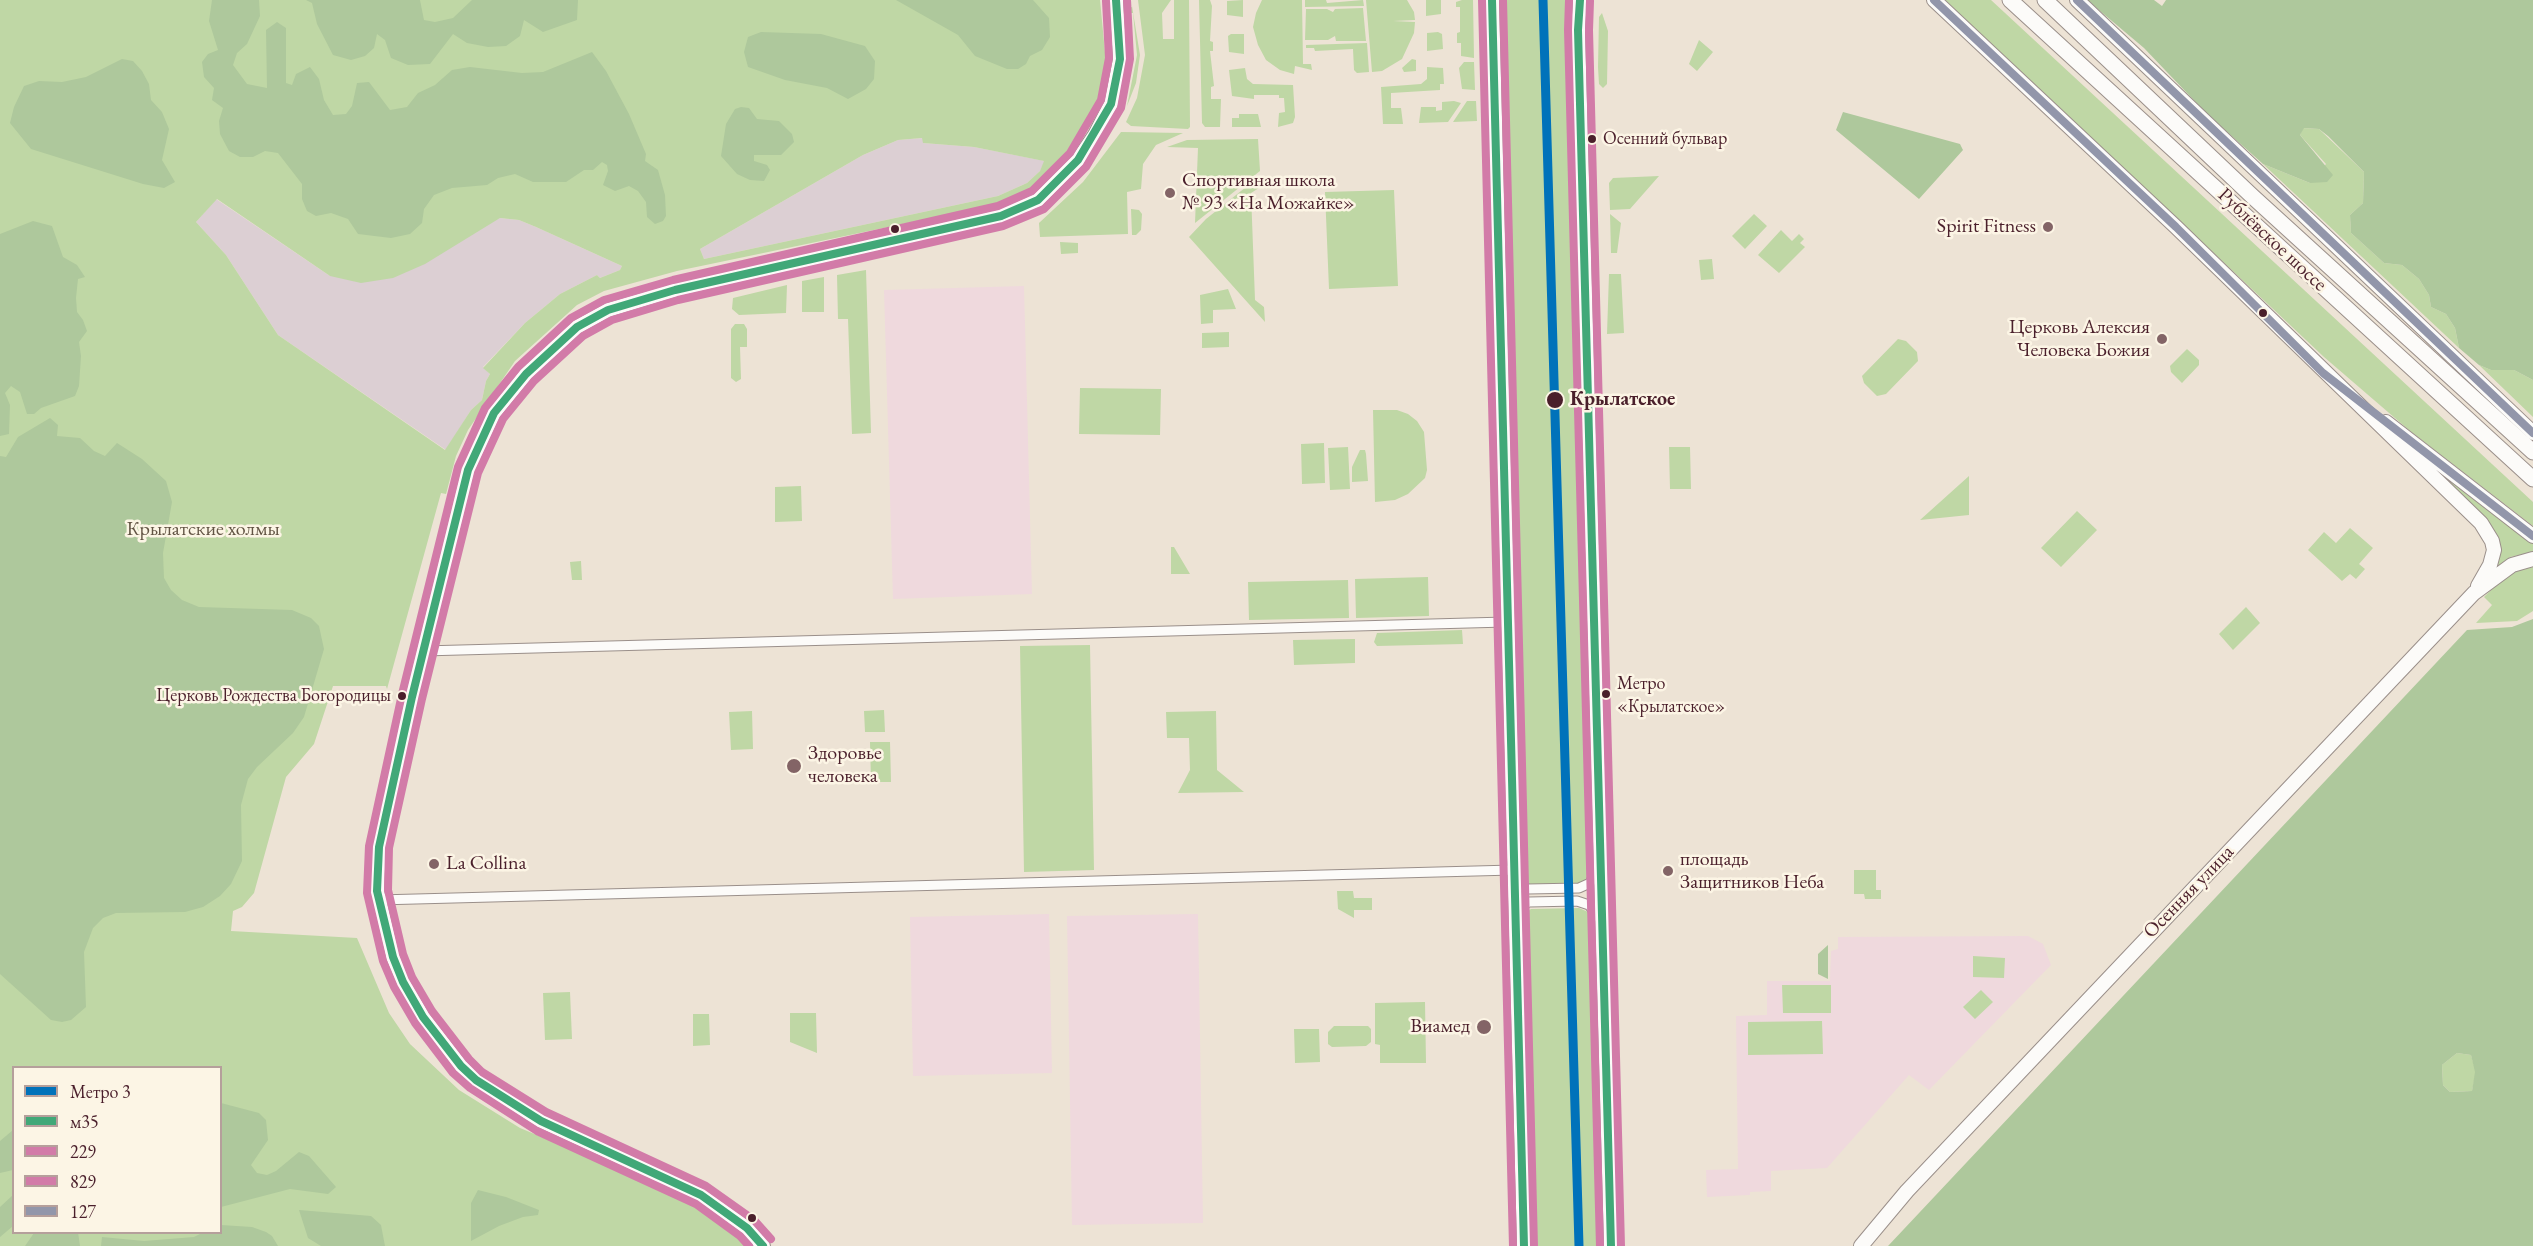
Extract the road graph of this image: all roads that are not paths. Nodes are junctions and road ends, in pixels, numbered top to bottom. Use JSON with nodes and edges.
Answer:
{"nodes":[{"id":1,"x":1116,"y":0,"type":"edge"},
{"id":2,"x":1492,"y":0,"type":"edge"},
{"id":3,"x":1580,"y":0,"type":"edge"},
{"id":4,"x":1934,"y":0,"type":"edge"},
{"id":5,"x":2010,"y":0,"type":"edge"},
{"id":6,"x":2046,"y":0,"type":"edge"},
{"id":7,"x":2077,"y":0,"type":"edge"},
{"id":8,"x":2323,"y":373,"type":"junction"},
{"id":9,"x":2533,"y":433,"type":"edge"},
{"id":10,"x":2533,"y":452,"type":"edge"},
{"id":11,"x":2533,"y":479,"type":"edge"},
{"id":12,"x":2533,"y":536,"type":"edge"},
{"id":13,"x":2533,"y":559,"type":"edge"},
{"id":14,"x":2474,"y":593,"type":"junction"},
{"id":15,"x":1506,"y":622,"type":"junction"},
{"id":16,"x":423,"y":651,"type":"junction"},
{"id":17,"x":1601,"y":860,"type":"junction"},
{"id":18,"x":1513,"y":871,"type":"junction"},
{"id":19,"x":378,"y":900,"type":"junction"},
{"id":20,"x":1515,"y":922,"type":"junction"},
{"id":21,"x":1603,"y":930,"type":"junction"},
{"id":22,"x":763,"y":1246,"type":"edge"},
{"id":23,"x":1524,"y":1246,"type":"edge"},
{"id":24,"x":1611,"y":1246,"type":"edge"},
{"id":25,"x":1861,"y":1246,"type":"edge"}],
"edges":[{"from":1,"to":16,"type":"street"},
{"from":2,"to":15,"type":"street"},
{"from":3,"to":17,"type":"street"},
{"from":4,"to":8,"type":"street"},
{"from":5,"to":11,"type":"main road","name":"Рублёвское шоссе"},
{"from":6,"to":10,"type":"main road","name":"Рублёвское шоссе"},
{"from":7,"to":9,"type":"street"},
{"from":8,"to":12,"type":"street"},
{"from":8,"to":14,"type":"street"},
{"from":13,"to":14,"type":"street","name":"Осенняя улица"},
{"from":14,"to":25,"type":"street","name":"Осенняя улица"},
{"from":15,"to":16,"type":"street"},
{"from":15,"to":18,"type":"street"},
{"from":16,"to":19,"type":"street"},
{"from":17,"to":18,"type":"street"},
{"from":17,"to":21,"type":"street"},
{"from":18,"to":19,"type":"street"},
{"from":18,"to":20,"type":"street"},
{"from":19,"to":22,"type":"street"},
{"from":20,"to":21,"type":"street"},
{"from":20,"to":23,"type":"street"},
{"from":21,"to":24,"type":"street"}]}
